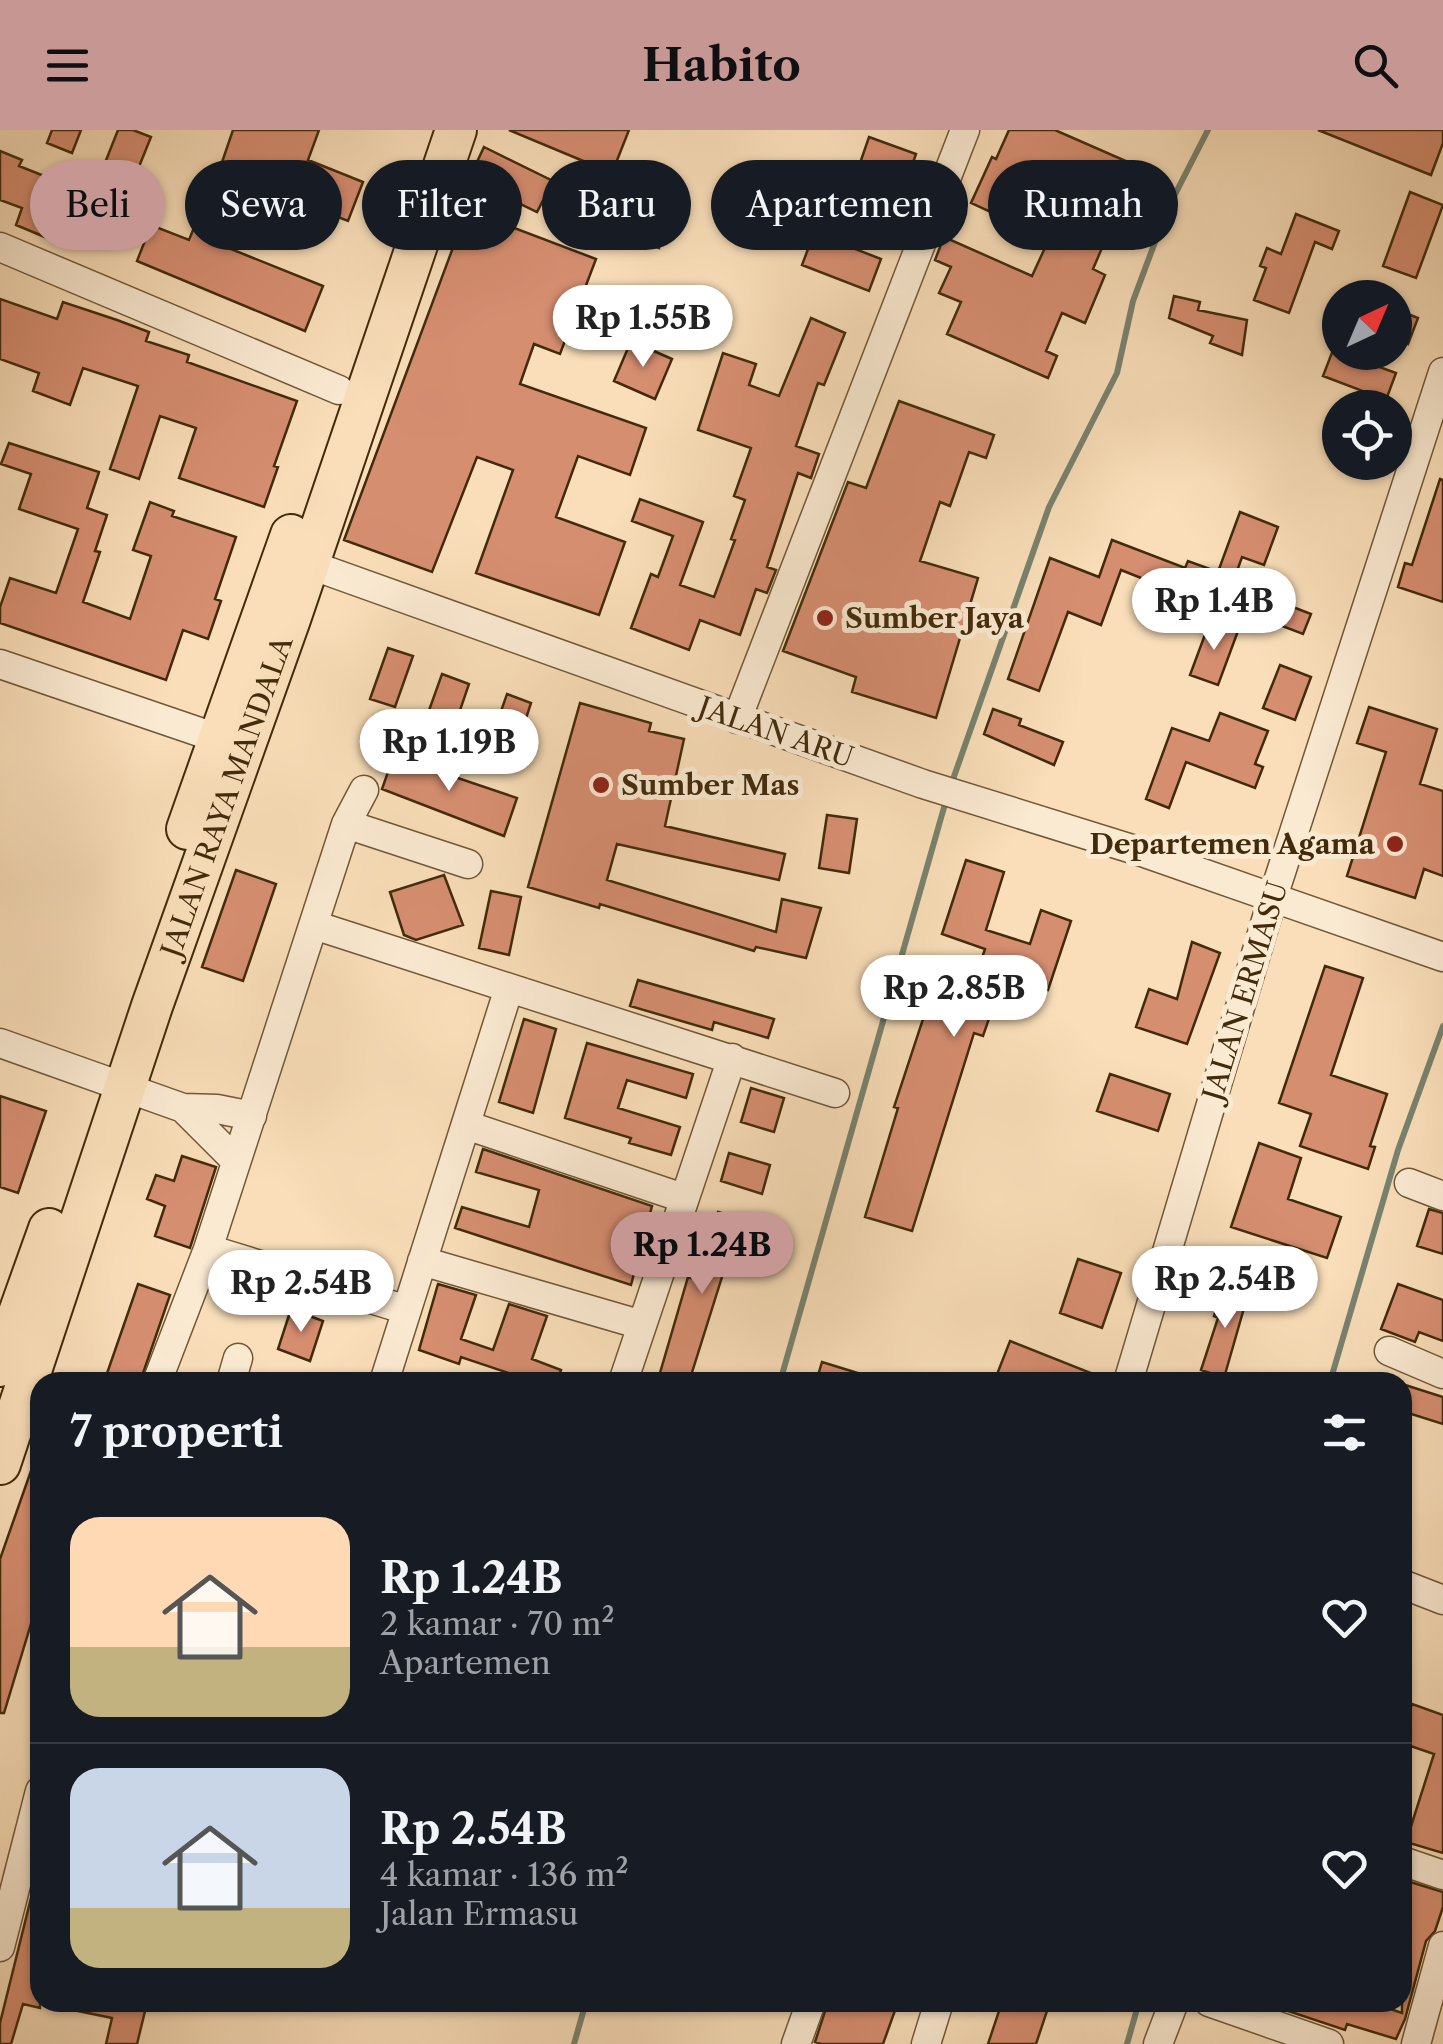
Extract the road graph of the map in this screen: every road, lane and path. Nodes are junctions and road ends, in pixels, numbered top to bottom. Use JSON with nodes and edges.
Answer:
{"nodes":[{"id":1,"x":428,"y":130,"type":"edge"},
{"id":2,"x":456,"y":130,"type":"edge"},
{"id":3,"x":965,"y":130,"type":"edge"},
{"id":4,"x":0,"y":247,"type":"edge"},
{"id":5,"x":1443,"y":372,"type":"edge"},
{"id":6,"x":339,"y":390,"type":"junction"},
{"id":7,"x":296,"y":559,"type":"junction"},
{"id":8,"x":0,"y":664,"type":"edge"},
{"id":9,"x":737,"y":719,"type":"junction"},
{"id":10,"x":217,"y":738,"type":"junction"},
{"id":11,"x":364,"y":790,"type":"dead end"},
{"id":12,"x":346,"y":824,"type":"junction"},
{"id":13,"x":468,"y":864,"type":"dead end"},
{"id":14,"x":1273,"y":897,"type":"junction"},
{"id":15,"x":314,"y":925,"type":"junction"},
{"id":16,"x":1443,"y":957,"type":"edge"},
{"id":17,"x":509,"y":988,"type":"junction"},
{"id":18,"x":0,"y":1043,"type":"edge"},
{"id":19,"x":732,"y":1058,"type":"junction"},
{"id":20,"x":114,"y":1084,"type":"junction"},
{"id":21,"x":836,"y":1093,"type":"dead end"},
{"id":22,"x":183,"y":1108,"type":"junction"},
{"id":23,"x":252,"y":1116,"type":"junction"},
{"id":24,"x":466,"y":1125,"type":"junction"},
{"id":25,"x":236,"y":1161,"type":"junction"},
{"id":26,"x":1409,"y":1183,"type":"dead end"},
{"id":27,"x":1443,"y":1196,"type":"edge"},
{"id":28,"x":683,"y":1198,"type":"junction"},
{"id":29,"x":208,"y":1248,"type":"junction"},
{"id":30,"x":422,"y":1261,"type":"junction"},
{"id":31,"x":407,"y":1310,"type":"junction"},
{"id":32,"x":642,"y":1325,"type":"junction"},
{"id":33,"x":1389,"y":1351,"type":"dead end"},
{"id":34,"x":14,"y":1358,"type":"edge"},
{"id":35,"x":160,"y":1372,"type":"edge"},
{"id":36,"x":387,"y":1372,"type":"edge"},
{"id":37,"x":626,"y":1372,"type":"edge"},
{"id":38,"x":1131,"y":1372,"type":"edge"},
{"id":39,"x":1443,"y":1374,"type":"edge"},
{"id":40,"x":0,"y":1464,"type":"edge"},
{"id":41,"x":1412,"y":1588,"type":"edge"},
{"id":42,"x":1443,"y":1600,"type":"edge"},
{"id":43,"x":30,"y":1830,"type":"edge"},
{"id":44,"x":1412,"y":1864,"type":"edge"},
{"id":45,"x":1443,"y":1875,"type":"edge"},
{"id":46,"x":0,"y":1946,"type":"edge"},
{"id":47,"x":1443,"y":1946,"type":"edge"},
{"id":48,"x":807,"y":2012,"type":"edge"},
{"id":49,"x":936,"y":2012,"type":"edge"},
{"id":50,"x":1170,"y":2012,"type":"edge"},
{"id":51,"x":1238,"y":2012,"type":"edge"},
{"id":52,"x":796,"y":2044,"type":"edge"},
{"id":53,"x":926,"y":2044,"type":"edge"},
{"id":54,"x":1158,"y":2044,"type":"edge"},
{"id":55,"x":1329,"y":2044,"type":"edge"},
{"id":56,"x":1416,"y":2044,"type":"edge"}],
"edges":[{"from":1,"to":6,"type":"highway","name":"JALAN RAYA MANDALA"},
{"from":2,"to":7,"type":"highway","name":"JALAN RAYA MANDALA"},
{"from":3,"to":9,"type":"street"},
{"from":4,"to":6,"type":"street"},
{"from":5,"to":14,"type":"street","name":"JALAN ERMASU"},
{"from":6,"to":7,"type":"highway","name":"JALAN RAYA MANDALA"},
{"from":7,"to":9,"type":"street","name":"JALAN ARU"},
{"from":7,"to":10,"type":"highway","name":"JALAN RAYA MANDALA"},
{"from":7,"to":20,"type":"highway","name":"JALAN RAYA MANDALA"},
{"from":8,"to":10,"type":"street"},
{"from":9,"to":14,"type":"street","name":"JALAN ARU"},
{"from":10,"to":20,"type":"highway","name":"JALAN RAYA MANDALA"},
{"from":11,"to":12,"type":"street"},
{"from":12,"to":13,"type":"street"},
{"from":12,"to":15,"type":"street"},
{"from":14,"to":16,"type":"street","name":"JALAN ARU"},
{"from":14,"to":38,"type":"street","name":"JALAN ERMASU"},
{"from":15,"to":17,"type":"street"},
{"from":15,"to":23,"type":"street"},
{"from":17,"to":19,"type":"street"},
{"from":17,"to":24,"type":"street"},
{"from":18,"to":20,"type":"street"},
{"from":19,"to":21,"type":"street"},
{"from":19,"to":28,"type":"street"},
{"from":20,"to":22,"type":"street"},
{"from":20,"to":34,"type":"highway","name":"JALAN RAYA MANDALA"},
{"from":22,"to":23,"type":"street"},
{"from":22,"to":25,"type":"street"},
{"from":23,"to":25,"type":"street"},
{"from":24,"to":28,"type":"street"},
{"from":24,"to":30,"type":"street"},
{"from":25,"to":29,"type":"street"},
{"from":26,"to":27,"type":"street"},
{"from":28,"to":32,"type":"street"},
{"from":29,"to":31,"type":"street"},
{"from":29,"to":35,"type":"street"},
{"from":30,"to":31,"type":"street"},
{"from":30,"to":32,"type":"street"},
{"from":31,"to":36,"type":"street"},
{"from":32,"to":37,"type":"street"},
{"from":33,"to":39,"type":"street"},
{"from":34,"to":40,"type":"highway","name":"JALAN RAYA MANDALA"},
{"from":41,"to":42,"type":"street"},
{"from":43,"to":46,"type":"street"},
{"from":44,"to":45,"type":"street"},
{"from":47,"to":56,"type":"street"},
{"from":48,"to":52,"type":"street"},
{"from":49,"to":53,"type":"street"},
{"from":50,"to":54,"type":"street"},
{"from":51,"to":55,"type":"street"}]}
